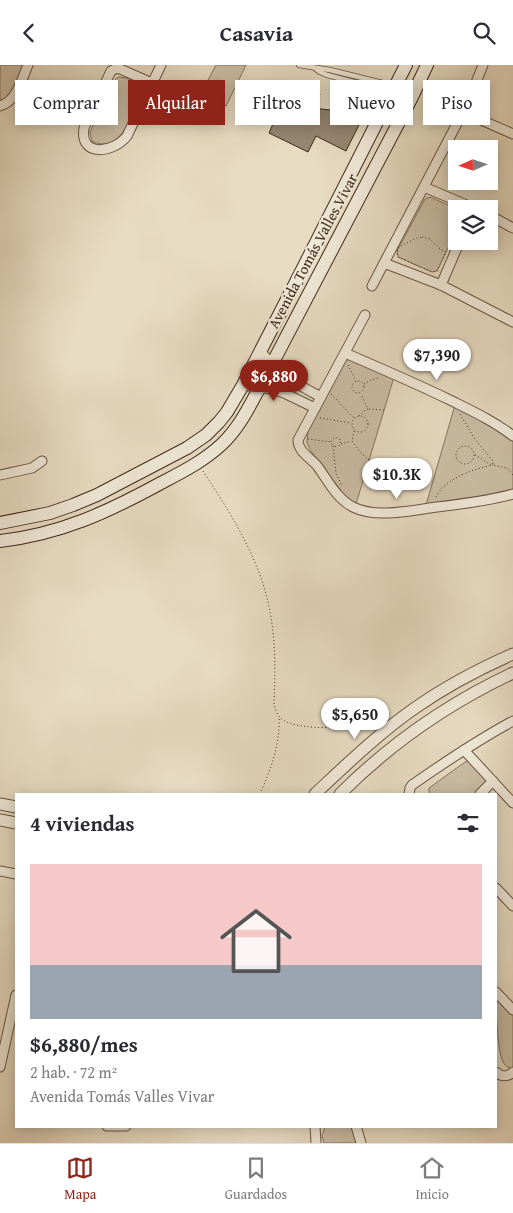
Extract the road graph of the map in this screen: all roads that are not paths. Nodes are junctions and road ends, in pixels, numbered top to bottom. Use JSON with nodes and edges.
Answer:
{"nodes":[{"id":1,"x":28,"y":65,"type":"edge"},
{"id":2,"x":161,"y":65,"type":"edge"},
{"id":3,"x":300,"y":65,"type":"edge"},
{"id":4,"x":406,"y":65,"type":"edge"},
{"id":5,"x":427,"y":65,"type":"edge"},
{"id":6,"x":483,"y":65,"type":"edge"},
{"id":7,"x":154,"y":80,"type":"edge"},
{"id":8,"x":362,"y":80,"type":"edge"},
{"id":9,"x":398,"y":80,"type":"edge"},
{"id":10,"x":477,"y":80,"type":"edge"},
{"id":11,"x":152,"y":83,"type":"joint"},
{"id":12,"x":0,"y":106,"type":"edge"},
{"id":13,"x":490,"y":124,"type":"edge"},
{"id":14,"x":376,"y":125,"type":"edge"},
{"id":15,"x":456,"y":125,"type":"edge"},
{"id":16,"x":513,"y":134,"type":"edge"},
{"id":17,"x":424,"y":187,"type":"junction"},
{"id":18,"x":454,"y":200,"type":"edge"},
{"id":19,"x":498,"y":220,"type":"edge"},
{"id":20,"x":513,"y":228,"type":"edge"},
{"id":21,"x":456,"y":250,"type":"edge"},
{"id":22,"x":384,"y":263,"type":"junction"},
{"id":23,"x":372,"y":285,"type":"dead end"},
{"id":24,"x":440,"y":285,"type":"junction"},
{"id":25,"x":365,"y":315,"type":"dead end"},
{"id":26,"x":513,"y":322,"type":"edge"},
{"id":27,"x":260,"y":351,"type":"junction"},
{"id":28,"x":345,"y":356,"type":"junction"},
{"id":29,"x":272,"y":364,"type":"junction"},
{"id":30,"x":290,"y":379,"type":"junction"},
{"id":31,"x":242,"y":385,"type":"junction"},
{"id":32,"x":260,"y":387,"type":"junction"},
{"id":33,"x":284,"y":393,"type":"junction"},
{"id":34,"x":324,"y":393,"type":"junction"},
{"id":35,"x":315,"y":412,"type":"junction"},
{"id":36,"x":513,"y":437,"type":"edge"},
{"id":37,"x":42,"y":461,"type":"dead end"},
{"id":38,"x":0,"y":467,"type":"edge"},
{"id":39,"x":12,"y":473,"type":"junction"},
{"id":40,"x":0,"y":475,"type":"edge"},
{"id":41,"x":513,"y":494,"type":"edge"},
{"id":42,"x":0,"y":523,"type":"edge"},
{"id":43,"x":0,"y":541,"type":"edge"},
{"id":44,"x":513,"y":654,"type":"edge"},
{"id":45,"x":513,"y":673,"type":"edge"},
{"id":46,"x":513,"y":721,"type":"edge"},
{"id":47,"x":365,"y":748,"type":"junction"},
{"id":48,"x":464,"y":749,"type":"junction"},
{"id":49,"x":377,"y":760,"type":"junction"},
{"id":50,"x":493,"y":781,"type":"junction"},
{"id":51,"x":316,"y":793,"type":"edge"},
{"id":52,"x":341,"y":793,"type":"edge"},
{"id":53,"x":409,"y":793,"type":"edge"},
{"id":54,"x":481,"y":793,"type":"edge"},
{"id":55,"x":513,"y":803,"type":"edge"},
{"id":56,"x":0,"y":804,"type":"edge"},
{"id":57,"x":15,"y":807,"type":"edge"},
{"id":58,"x":0,"y":820,"type":"edge"},
{"id":59,"x":15,"y":823,"type":"edge"},
{"id":60,"x":0,"y":871,"type":"edge"},
{"id":61,"x":15,"y":874,"type":"edge"},
{"id":62,"x":497,"y":889,"type":"edge"},
{"id":63,"x":513,"y":906,"type":"edge"},
{"id":64,"x":497,"y":994,"type":"edge"},
{"id":65,"x":15,"y":999,"type":"edge"},
{"id":66,"x":513,"y":1010,"type":"edge"},
{"id":67,"x":4,"y":1032,"type":"edge"},
{"id":68,"x":0,"y":1067,"type":"edge"},
{"id":69,"x":513,"y":1072,"type":"edge"},
{"id":70,"x":497,"y":1073,"type":"edge"},
{"id":71,"x":315,"y":1128,"type":"edge"},
{"id":72,"x":357,"y":1128,"type":"edge"},
{"id":73,"x":316,"y":1143,"type":"edge"},
{"id":74,"x":361,"y":1143,"type":"edge"}],
"edges":[{"from":1,"to":12,"type":"street"},
{"from":2,"to":7,"type":"street"},
{"from":3,"to":8,"type":"lane"},
{"from":4,"to":9,"type":"main road","name":"Avenida Tomás Valles Vivar"},
{"from":5,"to":29,"type":"main road","name":"Avenida Tomás Valles Vivar"},
{"from":6,"to":10,"type":"street"},
{"from":11,"to":11,"type":"street"},
{"from":13,"to":16,"type":"street"},
{"from":14,"to":27,"type":"main road","name":"Avenida Tomás Valles Vivar"},
{"from":15,"to":17,"type":"street"},
{"from":17,"to":18,"type":"street"},
{"from":17,"to":22,"type":"street"},
{"from":19,"to":20,"type":"street"},
{"from":21,"to":24,"type":"street"},
{"from":22,"to":23,"type":"street"},
{"from":22,"to":24,"type":"street"},
{"from":24,"to":26,"type":"street"},
{"from":25,"to":28,"type":"street"},
{"from":27,"to":29,"type":"street"},
{"from":27,"to":31,"type":"main road","name":"Avenida Tomás Valles Vivar"},
{"from":28,"to":34,"type":"street"},
{"from":28,"to":36,"type":"street"},
{"from":29,"to":30,"type":"street"},
{"from":29,"to":32,"type":"main road","name":"Avenida Tomás Valles Vivar"},
{"from":30,"to":33,"type":"street"},
{"from":30,"to":34,"type":"street"},
{"from":31,"to":32,"type":"street"},
{"from":31,"to":42,"type":"main road","name":"Avenida Tomás Valles Vivar"},
{"from":32,"to":33,"type":"street"},
{"from":32,"to":43,"type":"main road","name":"Avenida Tomás Valles Vivar"},
{"from":33,"to":35,"type":"street"},
{"from":34,"to":35,"type":"street"},
{"from":35,"to":41,"type":"street"},
{"from":37,"to":39,"type":"street"},
{"from":38,"to":39,"type":"street"},
{"from":39,"to":40,"type":"street"},
{"from":44,"to":47,"type":"street"},
{"from":45,"to":49,"type":"street"},
{"from":46,"to":48,"type":"street"},
{"from":47,"to":49,"type":"street"},
{"from":47,"to":51,"type":"street"},
{"from":48,"to":50,"type":"street"},
{"from":48,"to":53,"type":"street"},
{"from":49,"to":52,"type":"street"},
{"from":50,"to":54,"type":"street"},
{"from":50,"to":55,"type":"street"},
{"from":56,"to":57,"type":"street"},
{"from":58,"to":59,"type":"street"},
{"from":60,"to":61,"type":"street"},
{"from":62,"to":63,"type":"street"},
{"from":64,"to":66,"type":"street"},
{"from":65,"to":67,"type":"street"},
{"from":67,"to":68,"type":"street"},
{"from":69,"to":70,"type":"street"},
{"from":71,"to":73,"type":"street"},
{"from":72,"to":74,"type":"street"}]}
